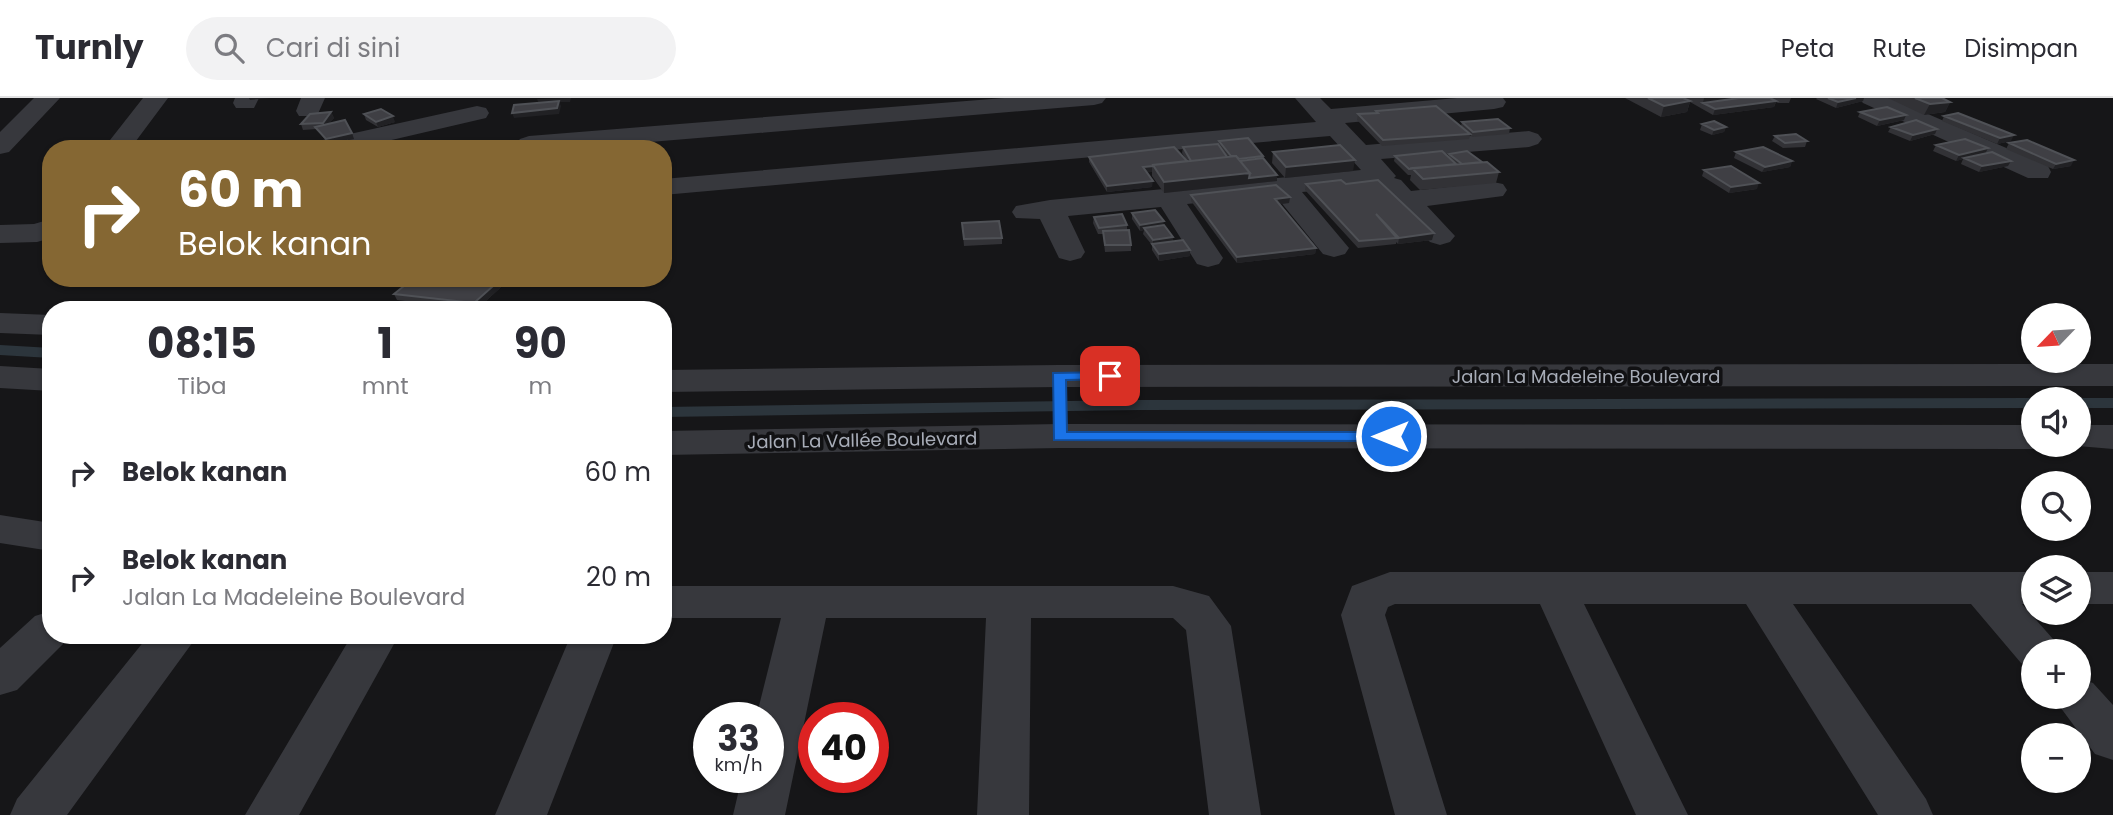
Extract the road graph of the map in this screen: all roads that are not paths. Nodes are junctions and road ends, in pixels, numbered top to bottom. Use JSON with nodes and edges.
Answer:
{"nodes":[{"id":1,"x":48,"y":98,"type":"edge"},
{"id":2,"x":156,"y":98,"type":"edge"},
{"id":3,"x":1094,"y":98,"type":"edge"},
{"id":4,"x":1871,"y":98,"type":"edge"},
{"id":5,"x":1494,"y":102,"type":"dead end"},
{"id":6,"x":1015,"y":105,"type":"junction"},
{"id":7,"x":1323,"y":115,"type":"edge"},
{"id":8,"x":503,"y":128,"type":"edge"},
{"id":9,"x":1530,"y":139,"type":"dead end"},
{"id":10,"x":123,"y":140,"type":"edge"},
{"id":11,"x":397,"y":140,"type":"edge"},
{"id":12,"x":0,"y":146,"type":"edge"},
{"id":13,"x":1360,"y":153,"type":"junction"},
{"id":14,"x":2038,"y":172,"type":"dead end"},
{"id":15,"x":1382,"y":176,"type":"junction"},
{"id":16,"x":672,"y":187,"type":"edge"},
{"id":17,"x":1283,"y":187,"type":"junction"},
{"id":18,"x":1493,"y":190,"type":"edge"},
{"id":19,"x":1047,"y":191,"type":"junction"},
{"id":20,"x":1169,"y":198,"type":"junction"},
{"id":21,"x":1405,"y":200,"type":"junction"},
{"id":22,"x":42,"y":232,"type":"edge"},
{"id":23,"x":0,"y":234,"type":"edge"},
{"id":24,"x":1440,"y":236,"type":"dead end"},
{"id":25,"x":1334,"y":248,"type":"dead end"},
{"id":26,"x":1070,"y":252,"type":"dead end"},
{"id":27,"x":1208,"y":258,"type":"dead end"},
{"id":28,"x":0,"y":323,"type":"edge"},
{"id":29,"x":42,"y":325,"type":"edge"},
{"id":30,"x":2113,"y":375,"type":"edge"},
{"id":31,"x":1059,"y":376,"type":"junction"},
{"id":32,"x":0,"y":377,"type":"edge"},
{"id":33,"x":42,"y":379,"type":"edge"},
{"id":34,"x":672,"y":381,"type":"edge"},
{"id":35,"x":1060,"y":436,"type":"junction"},
{"id":36,"x":2021,"y":437,"type":"edge"},
{"id":37,"x":2091,"y":437,"type":"edge"},
{"id":38,"x":2113,"y":437,"type":"edge"},
{"id":39,"x":672,"y":443,"type":"edge"},
{"id":40,"x":0,"y":530,"type":"edge"},
{"id":41,"x":42,"y":536,"type":"edge"},
{"id":42,"x":1759,"y":588,"type":"junction"},
{"id":43,"x":1983,"y":588,"type":"junction"},
{"id":44,"x":2021,"y":588,"type":"edge"},
{"id":45,"x":2091,"y":588,"type":"edge"},
{"id":46,"x":2113,"y":588,"type":"edge"},
{"id":47,"x":1555,"y":589,"type":"junction"},
{"id":48,"x":672,"y":602,"type":"edge"},
{"id":49,"x":807,"y":602,"type":"junction"},
{"id":50,"x":1009,"y":602,"type":"junction"},
{"id":51,"x":42,"y":637,"type":"edge"},
{"id":52,"x":2027,"y":639,"type":"edge"},
{"id":53,"x":168,"y":644,"type":"edge"},
{"id":54,"x":371,"y":644,"type":"edge"},
{"id":55,"x":590,"y":644,"type":"edge"},
{"id":56,"x":0,"y":677,"type":"edge"},
{"id":57,"x":784,"y":705,"type":"edge"},
{"id":58,"x":2087,"y":709,"type":"edge"},
{"id":59,"x":2113,"y":740,"type":"edge"},
{"id":60,"x":764,"y":793,"type":"edge"},
{"id":61,"x":36,"y":815,"type":"edge"},
{"id":62,"x":271,"y":815,"type":"edge"},
{"id":63,"x":521,"y":815,"type":"edge"},
{"id":64,"x":759,"y":815,"type":"edge"},
{"id":65,"x":1003,"y":815,"type":"edge"},
{"id":66,"x":1235,"y":815,"type":"edge"},
{"id":67,"x":1421,"y":815,"type":"edge"},
{"id":68,"x":1662,"y":815,"type":"edge"},
{"id":69,"x":1907,"y":815,"type":"edge"}],
"edges":[{"from":1,"to":12,"type":"street"},
{"from":2,"to":10,"type":"street"},
{"from":3,"to":6,"type":"street"},
{"from":4,"to":14,"type":"street"},
{"from":5,"to":7,"type":"street"},
{"from":6,"to":8,"type":"street"},
{"from":6,"to":19,"type":"street"},
{"from":7,"to":13,"type":"street"},
{"from":7,"to":19,"type":"street"},
{"from":8,"to":11,"type":"street"},
{"from":9,"to":13,"type":"street"},
{"from":13,"to":15,"type":"street"},
{"from":15,"to":17,"type":"street"},
{"from":15,"to":21,"type":"street"},
{"from":16,"to":19,"type":"street"},
{"from":17,"to":20,"type":"street"},
{"from":17,"to":25,"type":"street"},
{"from":18,"to":21,"type":"street"},
{"from":19,"to":20,"type":"street"},
{"from":19,"to":26,"type":"street"},
{"from":20,"to":27,"type":"street"},
{"from":21,"to":24,"type":"street"},
{"from":22,"to":23,"type":"street"},
{"from":28,"to":29,"type":"street"},
{"from":30,"to":31,"type":"street","name":"Jalan La Madeleine Boulevard"},
{"from":31,"to":34,"type":"street"},
{"from":31,"to":35,"type":"street"},
{"from":32,"to":33,"type":"street"},
{"from":35,"to":36,"type":"street"},
{"from":35,"to":39,"type":"street","name":"Jalan La Vallée Boulevard"},
{"from":37,"to":38,"type":"street"},
{"from":40,"to":41,"type":"street"},
{"from":42,"to":43,"type":"street"},
{"from":42,"to":47,"type":"street"},
{"from":42,"to":69,"type":"street"},
{"from":43,"to":44,"type":"street"},
{"from":43,"to":52,"type":"street"},
{"from":45,"to":46,"type":"street"},
{"from":47,"to":67,"type":"street"},
{"from":47,"to":68,"type":"street"},
{"from":48,"to":49,"type":"street"},
{"from":49,"to":50,"type":"street"},
{"from":49,"to":57,"type":"street"},
{"from":50,"to":65,"type":"street"},
{"from":50,"to":66,"type":"street"},
{"from":51,"to":56,"type":"street"},
{"from":53,"to":61,"type":"street"},
{"from":54,"to":62,"type":"street"},
{"from":55,"to":63,"type":"street"},
{"from":58,"to":59,"type":"street"},
{"from":60,"to":64,"type":"street"}]}
